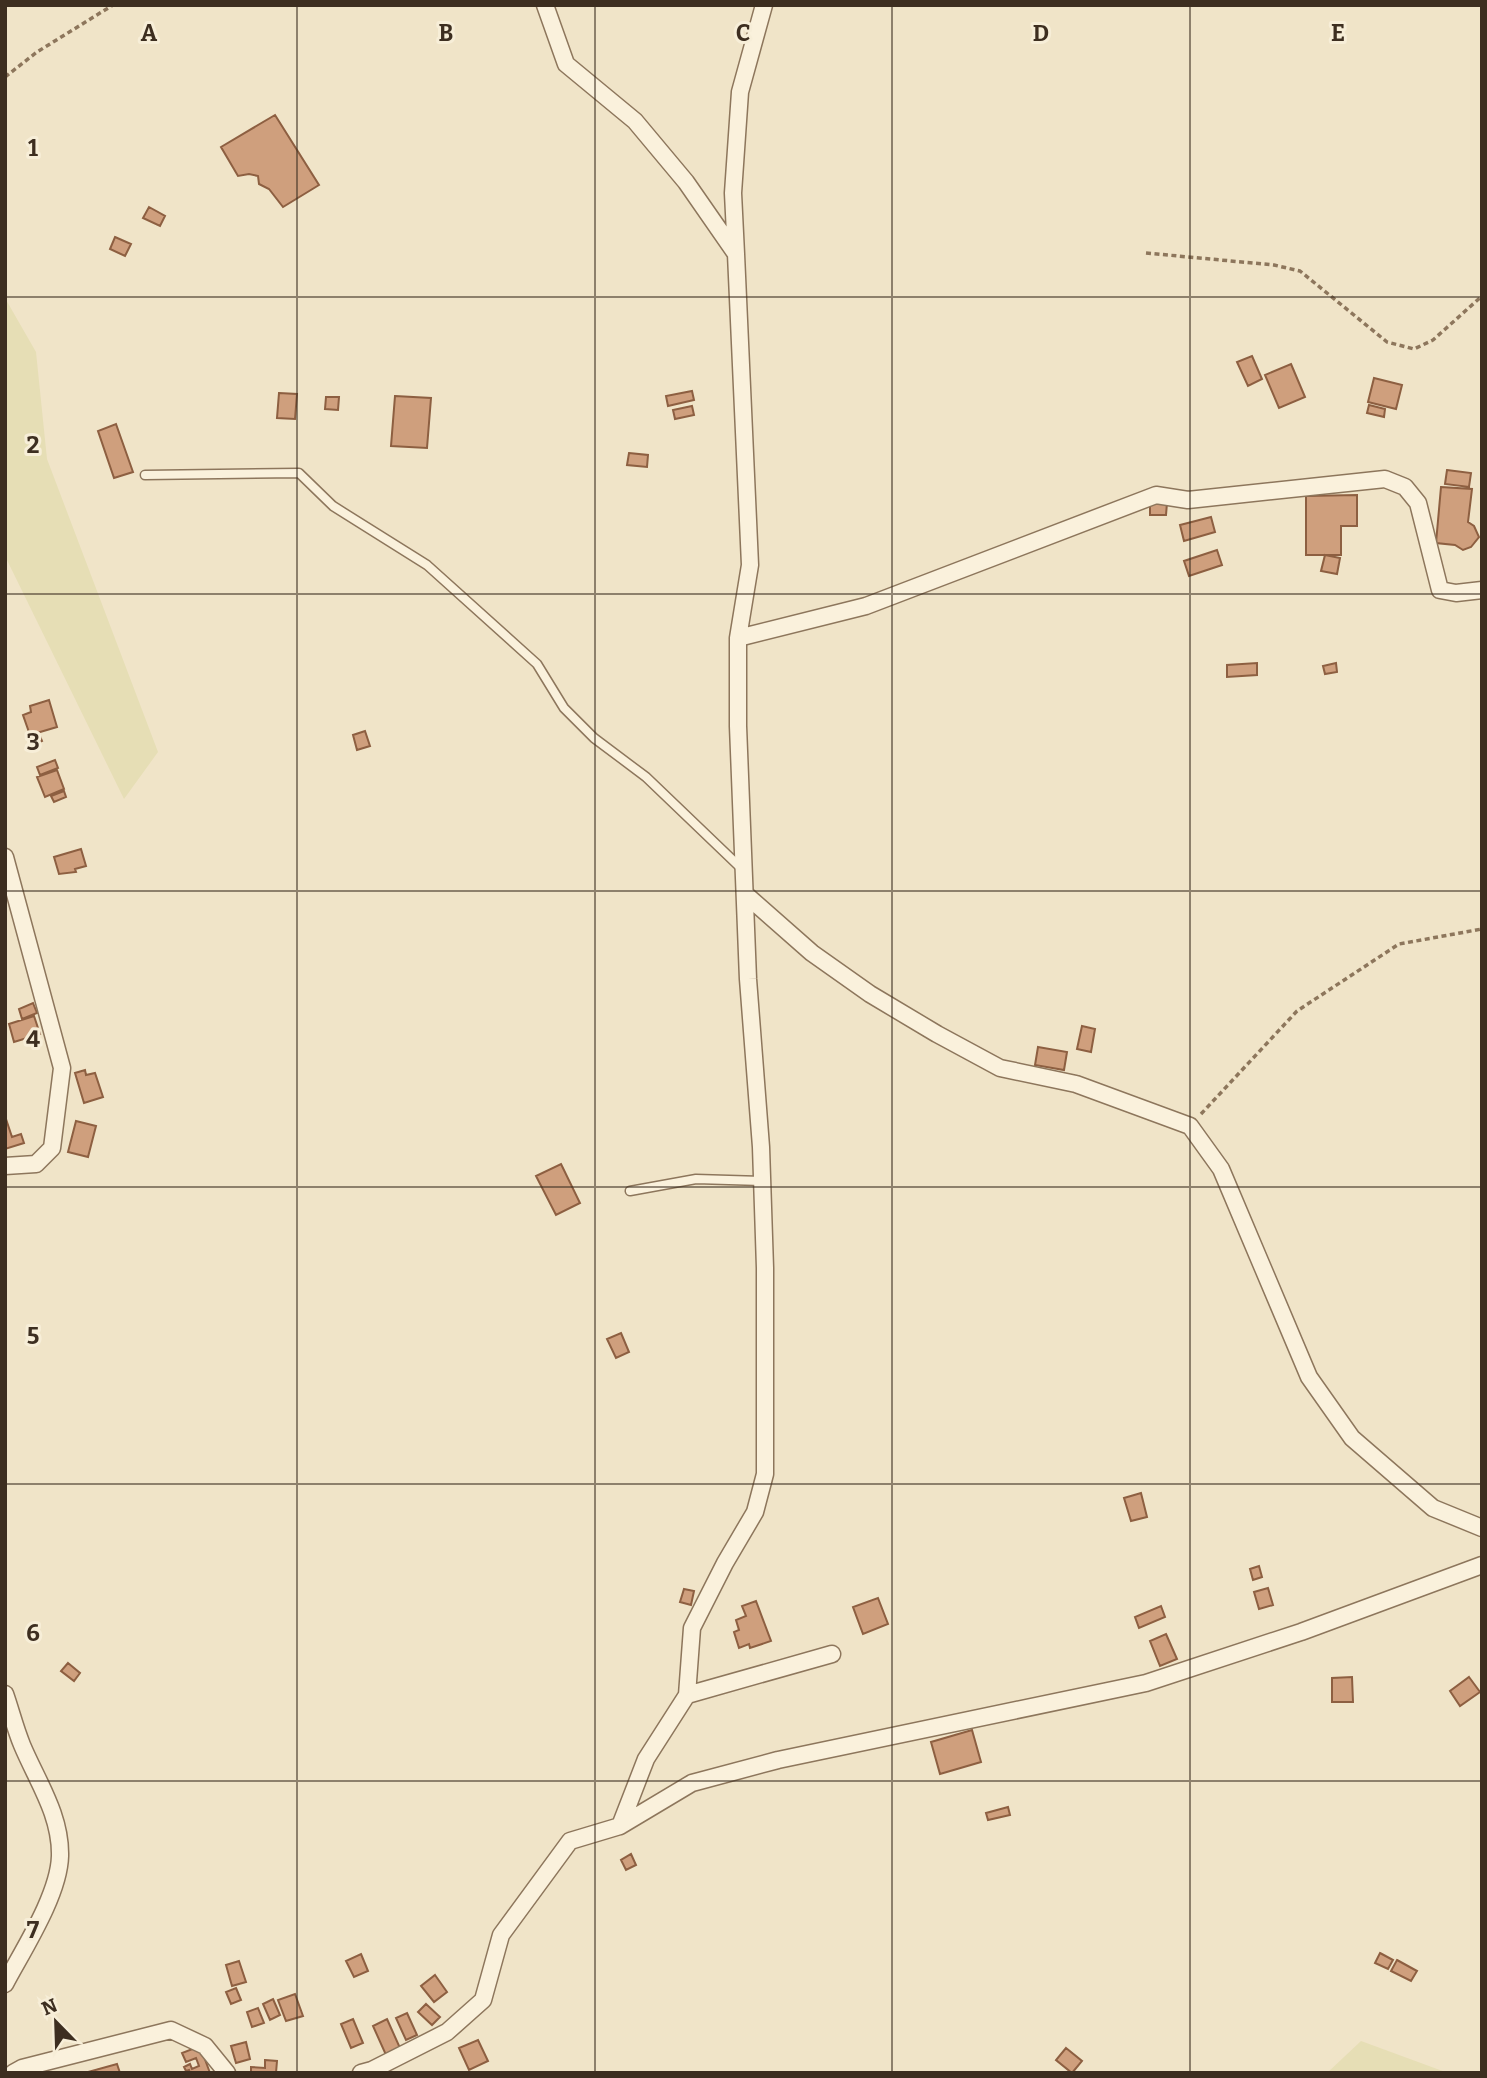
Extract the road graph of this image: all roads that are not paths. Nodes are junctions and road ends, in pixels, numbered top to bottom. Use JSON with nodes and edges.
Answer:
{"nodes":[{"id":1,"x":545,"y":5,"type":"edge"},
{"id":2,"x":764,"y":5,"type":"edge"},
{"id":3,"x":736,"y":254,"type":"junction"},
{"id":4,"x":145,"y":475,"type":"dead end"},
{"id":5,"x":1482,"y":590,"type":"edge"},
{"id":6,"x":738,"y":638,"type":"junction"},
{"id":7,"x":5,"y":857,"type":"edge"},
{"id":8,"x":744,"y":871,"type":"junction"},
{"id":9,"x":745,"y":894,"type":"junction"},
{"id":10,"x":5,"y":1166,"type":"edge"},
{"id":11,"x":762,"y":1181,"type":"junction"},
{"id":12,"x":630,"y":1191,"type":"dead end"},
{"id":13,"x":1482,"y":1528,"type":"edge"},
{"id":14,"x":1482,"y":1565,"type":"edge"},
{"id":15,"x":832,"y":1654,"type":"dead end"},
{"id":16,"x":5,"y":1694,"type":"edge"},
{"id":17,"x":687,"y":1695,"type":"junction"},
{"id":18,"x":620,"y":1826,"type":"junction"},
{"id":19,"x":5,"y":1984,"type":"edge"},
{"id":20,"x":13,"y":2073,"type":"edge"},
{"id":21,"x":227,"y":2073,"type":"edge"},
{"id":22,"x":361,"y":2073,"type":"edge"}],
"edges":[{"from":1,"to":3,"type":"street"},
{"from":2,"to":3,"type":"street"},
{"from":3,"to":6,"type":"street"},
{"from":4,"to":8,"type":"lane"},
{"from":5,"to":6,"type":"street"},
{"from":6,"to":8,"type":"street"},
{"from":7,"to":10,"type":"street"},
{"from":8,"to":9,"type":"street"},
{"from":9,"to":11,"type":"street"},
{"from":9,"to":13,"type":"street"},
{"from":11,"to":12,"type":"lane"},
{"from":11,"to":17,"type":"street"},
{"from":14,"to":18,"type":"street"},
{"from":15,"to":17,"type":"street"},
{"from":16,"to":19,"type":"street"},
{"from":17,"to":18,"type":"street"},
{"from":18,"to":22,"type":"street"},
{"from":20,"to":21,"type":"street"}]}
